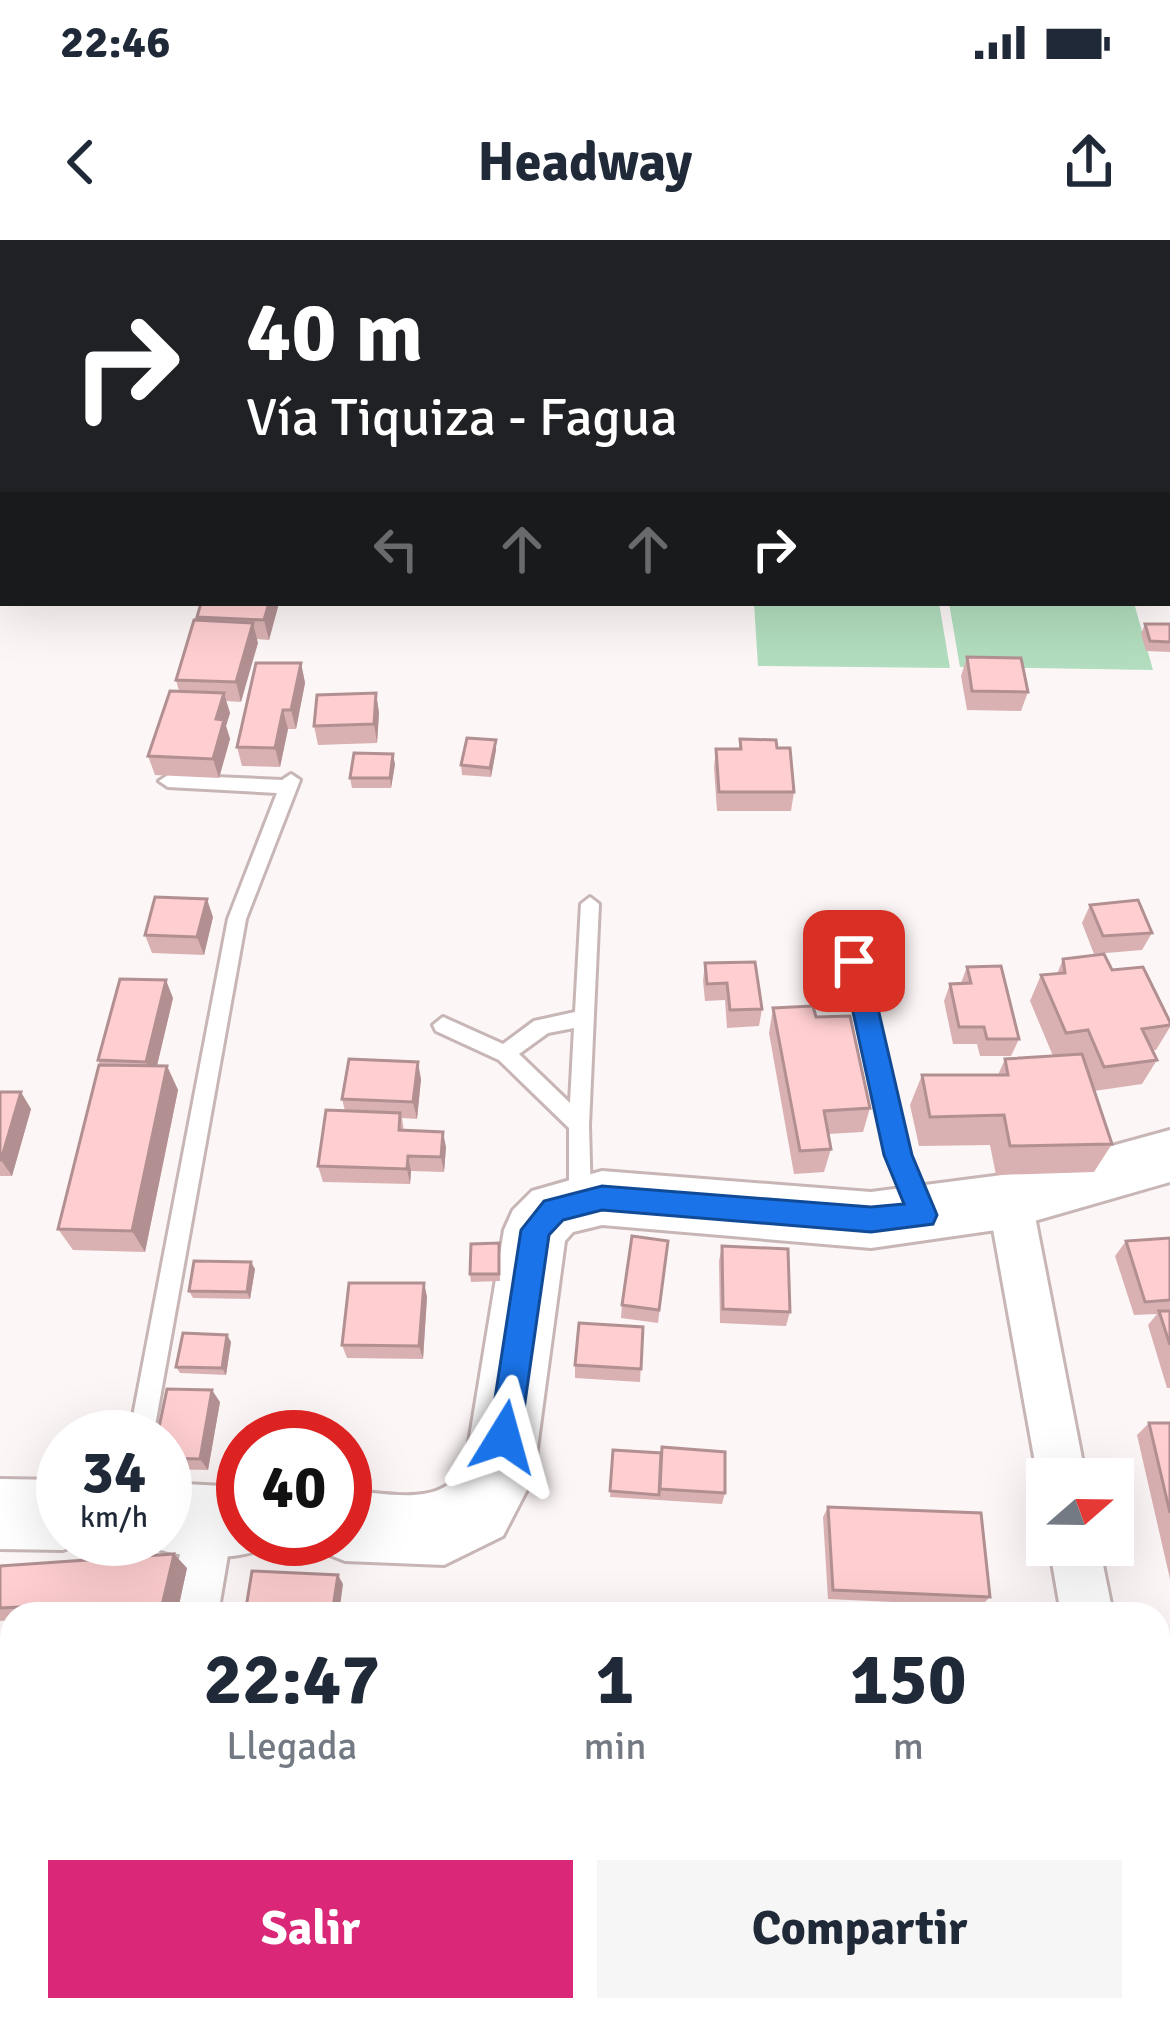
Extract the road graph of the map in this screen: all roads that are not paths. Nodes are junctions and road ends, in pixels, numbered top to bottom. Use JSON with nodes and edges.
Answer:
{"nodes":[{"id":1,"x":168,"y":782,"type":"dead end"},
{"id":2,"x":590,"y":904,"type":"dead end"},
{"id":3,"x":854,"y":961,"type":"dead end"},
{"id":4,"x":584,"y":1019,"type":"junction"},
{"id":5,"x":443,"y":1025,"type":"dead end"},
{"id":6,"x":506,"y":1054,"type":"junction"},
{"id":7,"x":579,"y":1125,"type":"junction"},
{"id":8,"x":1170,"y":1156,"type":"edge"},
{"id":9,"x":580,"y":1201,"type":"junction"},
{"id":10,"x":1010,"y":1201,"type":"junction"},
{"id":11,"x":923,"y":1215,"type":"junction"},
{"id":12,"x":146,"y":1410,"type":"edge"},
{"id":13,"x":1058,"y":1458,"type":"edge"},
{"id":14,"x":0,"y":1514,"type":"edge"},
{"id":15,"x":36,"y":1515,"type":"edge"},
{"id":16,"x":206,"y":1520,"type":"edge"},
{"id":17,"x":372,"y":1527,"type":"edge"},
{"id":18,"x":1078,"y":1566,"type":"edge"},
{"id":19,"x":194,"y":1602,"type":"edge"},
{"id":20,"x":1085,"y":1602,"type":"edge"}],
"edges":[{"from":1,"to":12,"type":"lane"},
{"from":2,"to":4,"type":"lane"},
{"from":3,"to":11,"type":"lane"},
{"from":4,"to":6,"type":"lane"},
{"from":4,"to":7,"type":"lane"},
{"from":5,"to":6,"type":"lane"},
{"from":6,"to":7,"type":"lane"},
{"from":7,"to":9,"type":"lane"},
{"from":8,"to":10,"type":"street"},
{"from":9,"to":11,"type":"street"},
{"from":9,"to":17,"type":"street"},
{"from":10,"to":11,"type":"street"},
{"from":10,"to":13,"type":"street"},
{"from":14,"to":15,"type":"street"},
{"from":16,"to":19,"type":"street"},
{"from":18,"to":20,"type":"street"}]}
